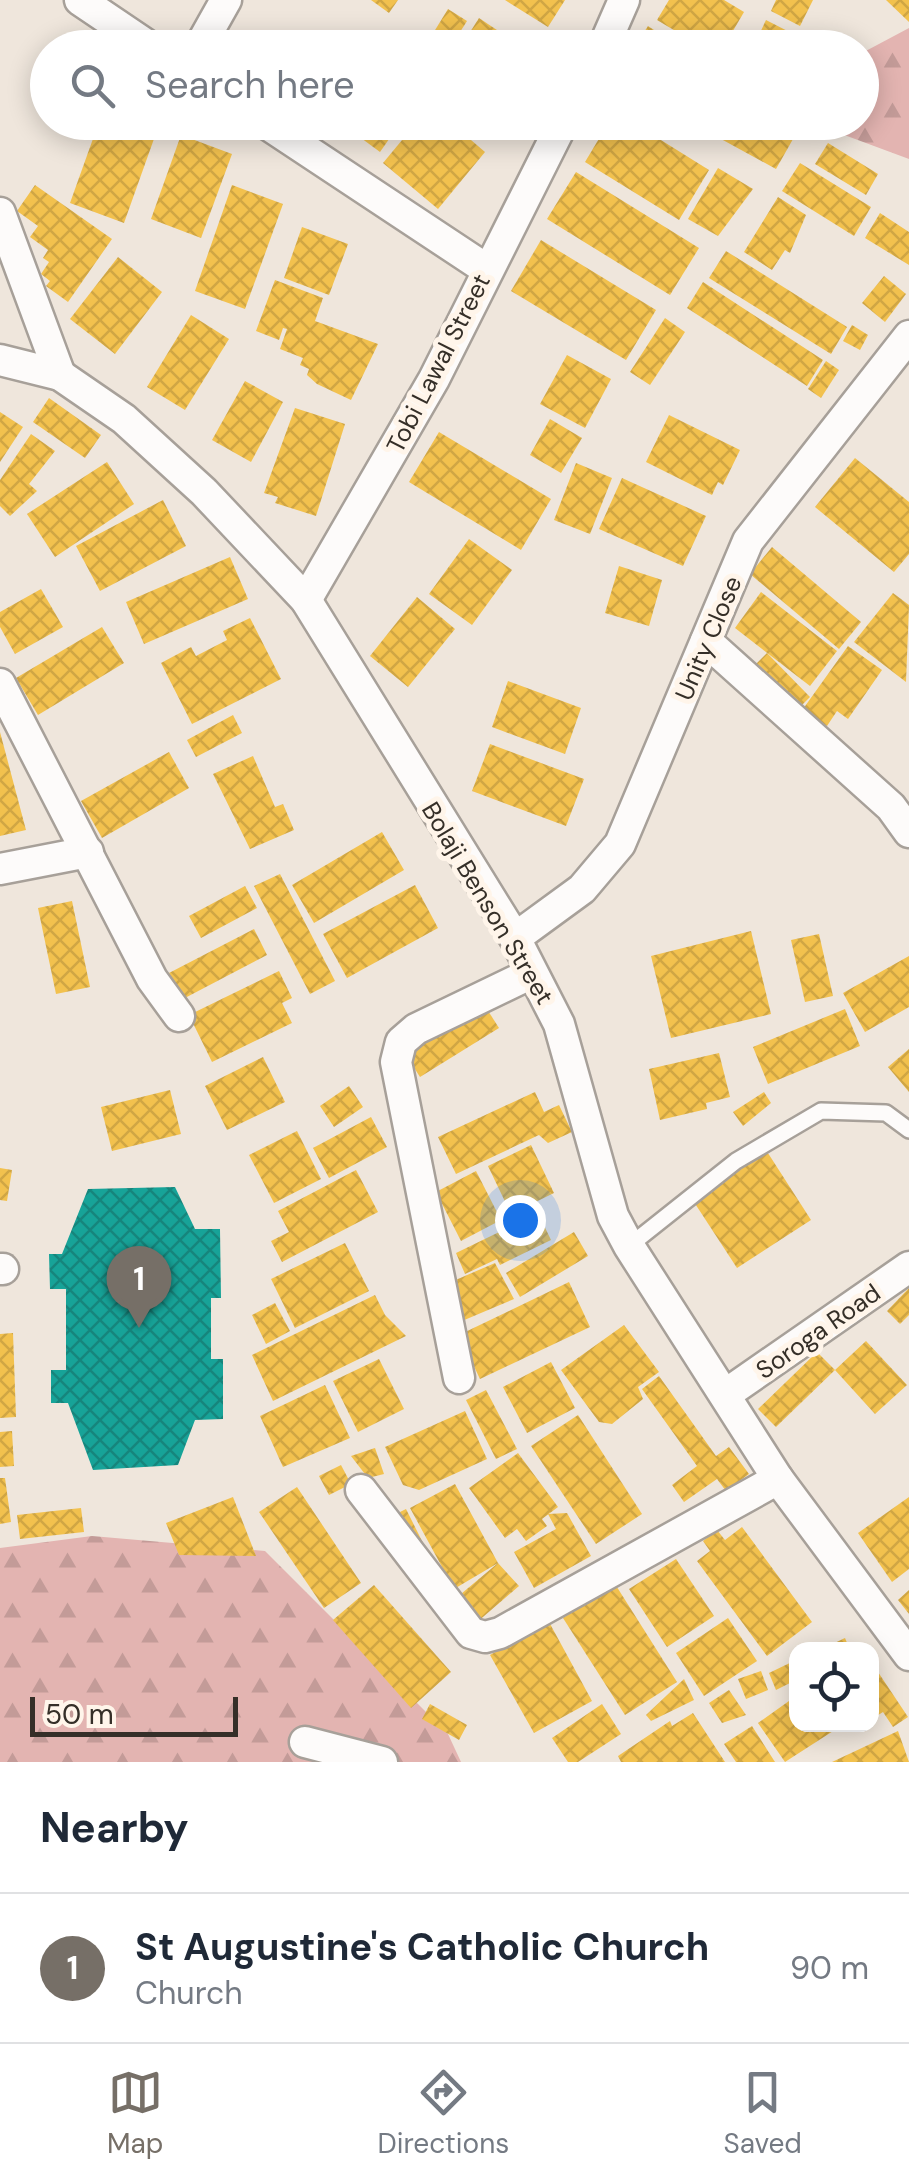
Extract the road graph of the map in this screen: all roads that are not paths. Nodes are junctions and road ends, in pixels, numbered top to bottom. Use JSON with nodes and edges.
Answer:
{"nodes":[{"id":1,"x":80,"y":0,"type":"edge"},
{"id":2,"x":226,"y":0,"type":"edge"},
{"id":3,"x":624,"y":0,"type":"edge"},
{"id":4,"x":124,"y":30,"type":"edge"},
{"id":5,"x":209,"y":30,"type":"edge"},
{"id":6,"x":610,"y":30,"type":"edge"},
{"id":7,"x":291,"y":140,"type":"edge"},
{"id":8,"x":554,"y":140,"type":"edge"},
{"id":9,"x":0,"y":213,"type":"edge"},
{"id":10,"x":486,"y":269,"type":"junction"},
{"id":11,"x":909,"y":336,"type":"edge"},
{"id":12,"x":0,"y":360,"type":"edge"},
{"id":13,"x":60,"y":375,"type":"junction"},
{"id":14,"x":306,"y":600,"type":"junction"},
{"id":15,"x":706,"y":641,"type":"junction"},
{"id":16,"x":0,"y":684,"type":"edge"},
{"id":17,"x":900,"y":797,"type":"edge"},
{"id":18,"x":909,"y":832,"type":"edge"},
{"id":19,"x":88,"y":852,"type":"junction"},
{"id":20,"x":0,"y":870,"type":"edge"},
{"id":21,"x":515,"y":938,"type":"junction"},
{"id":22,"x":532,"y":973,"type":"junction"},
{"id":23,"x":179,"y":1016,"type":"dead end"},
{"id":24,"x":909,"y":1130,"type":"edge"},
{"id":25,"x":629,"y":1246,"type":"junction"},
{"id":26,"x":909,"y":1267,"type":"edge"},
{"id":27,"x":459,"y":1378,"type":"dead end"},
{"id":28,"x":726,"y":1394,"type":"junction"},
{"id":29,"x":778,"y":1479,"type":"junction"},
{"id":30,"x":361,"y":1490,"type":"dead end"},
{"id":31,"x":909,"y":1655,"type":"edge"},
{"id":32,"x":305,"y":1742,"type":"dead end"},
{"id":33,"x":382,"y":1762,"type":"edge"}],
"edges":[{"from":1,"to":4,"type":"street"},
{"from":2,"to":5,"type":"street"},
{"from":3,"to":6,"type":"street"},
{"from":7,"to":10,"type":"street"},
{"from":8,"to":10,"type":"street","name":"Tobi Lawal Street"},
{"from":9,"to":13,"type":"street"},
{"from":10,"to":14,"type":"street","name":"Tobi Lawal Street"},
{"from":11,"to":15,"type":"street","name":"Unity Close"},
{"from":12,"to":13,"type":"street","name":"Bolaji Benson Street"},
{"from":13,"to":14,"type":"street","name":"Bolaji Benson Street"},
{"from":14,"to":21,"type":"street","name":"Bolaji Benson Street"},
{"from":15,"to":17,"type":"street"},
{"from":15,"to":21,"type":"street","name":"Unity Close"},
{"from":16,"to":19,"type":"street"},
{"from":17,"to":18,"type":"street"},
{"from":19,"to":20,"type":"street"},
{"from":19,"to":23,"type":"street"},
{"from":21,"to":22,"type":"street","name":"Bolaji Benson Street"},
{"from":22,"to":25,"type":"street","name":"Bolaji Benson Street"},
{"from":22,"to":27,"type":"street"},
{"from":24,"to":25,"type":"lane"},
{"from":25,"to":28,"type":"street","name":"Bolaji Benson Street"},
{"from":26,"to":28,"type":"street","name":"Soroga Road"},
{"from":28,"to":29,"type":"street","name":"Bolaji Benson Street"},
{"from":29,"to":30,"type":"street"},
{"from":29,"to":31,"type":"street","name":"Bolaji Benson Street"},
{"from":32,"to":33,"type":"street"}]}
